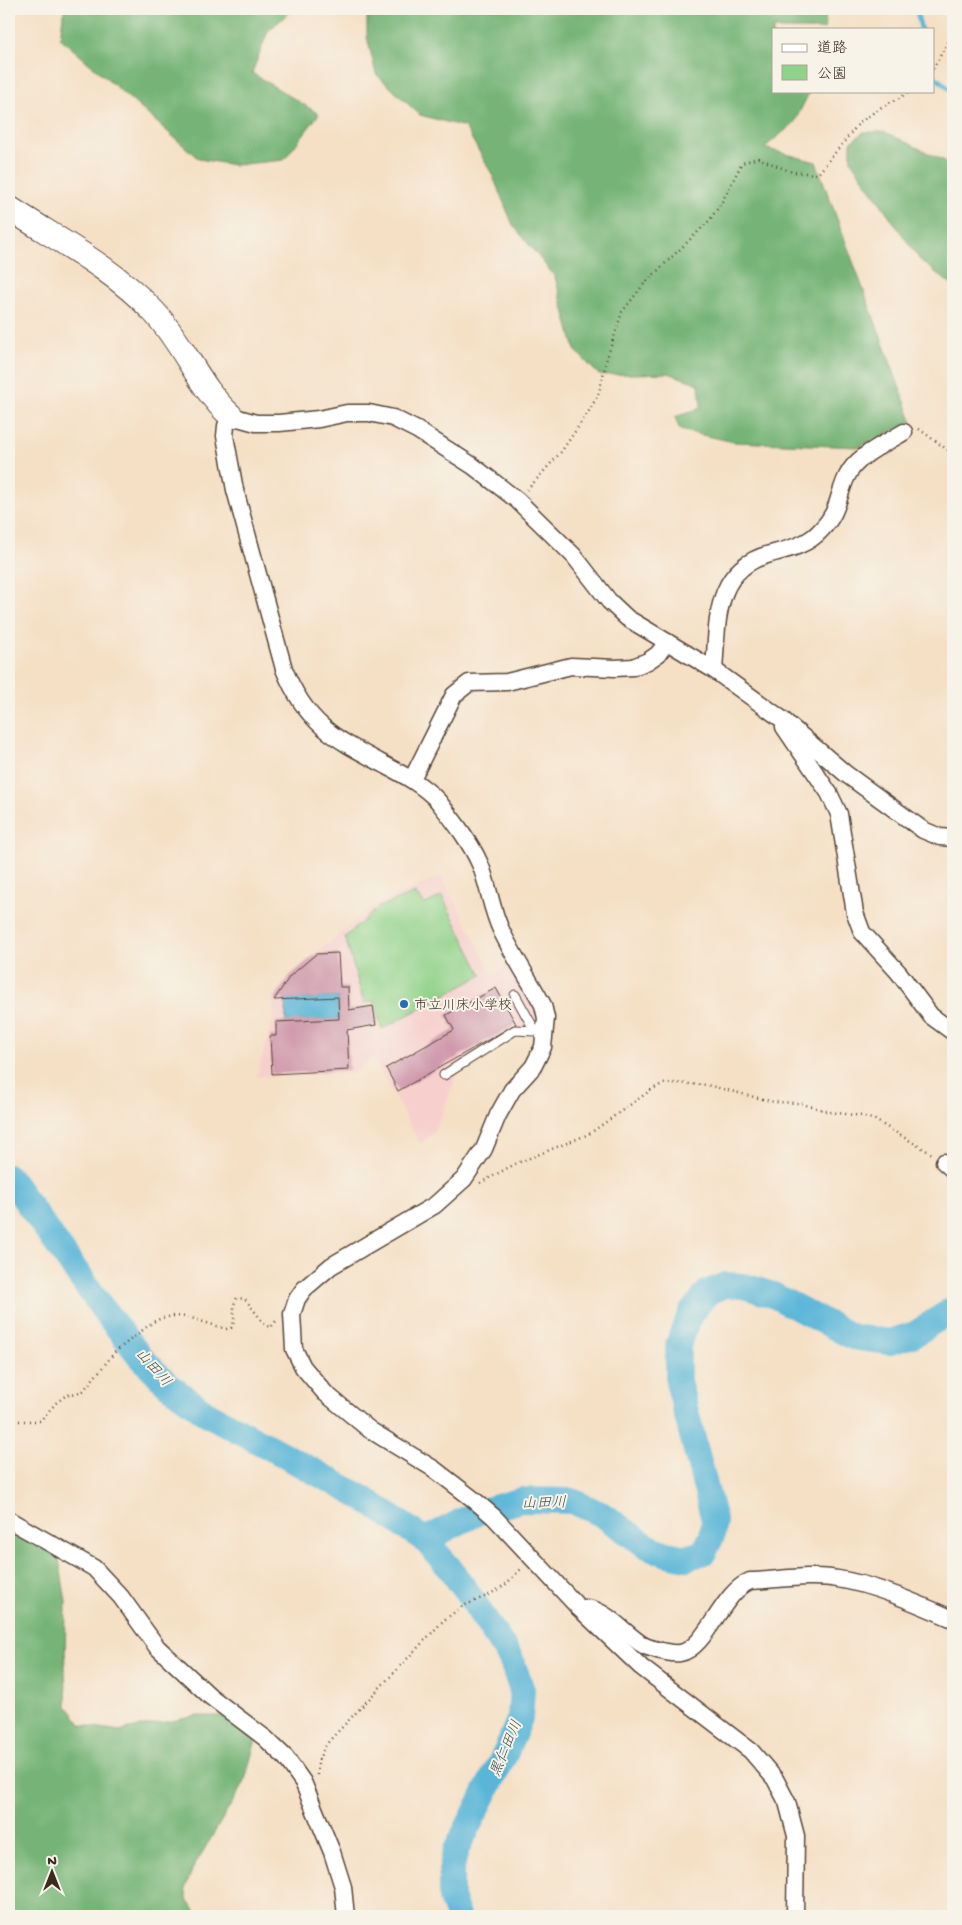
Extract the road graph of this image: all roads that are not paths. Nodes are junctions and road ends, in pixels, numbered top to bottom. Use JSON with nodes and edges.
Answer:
{"nodes":[{"id":1,"x":9,"y":208,"type":"edge"},
{"id":2,"x":231,"y":416,"type":"junction"},
{"id":3,"x":904,"y":432,"type":"road end"},
{"id":4,"x":667,"y":642,"type":"junction"},
{"id":5,"x":714,"y":670,"type":"junction"},
{"id":6,"x":783,"y":720,"type":"junction"},
{"id":7,"x":412,"y":779,"type":"junction"},
{"id":8,"x":953,"y":838,"type":"edge"},
{"id":9,"x":515,"y":995,"type":"dead end"},
{"id":10,"x":540,"y":1031,"type":"junction"},
{"id":11,"x":953,"y":1032,"type":"edge"},
{"id":12,"x":444,"y":1075,"type":"dead end"},
{"id":13,"x":9,"y":1520,"type":"edge"},
{"id":14,"x":579,"y":1608,"type":"junction"},
{"id":15,"x":953,"y":1619,"type":"edge"},
{"id":16,"x":346,"y":1916,"type":"edge"},
{"id":17,"x":795,"y":1916,"type":"edge"}],
"edges":[{"from":1,"to":2,"type":"street"},
{"from":2,"to":4,"type":"street"},
{"from":2,"to":7,"type":"street"},
{"from":3,"to":5,"type":"street"},
{"from":4,"to":5,"type":"street"},
{"from":4,"to":7,"type":"street"},
{"from":5,"to":6,"type":"street"},
{"from":6,"to":8,"type":"street"},
{"from":6,"to":11,"type":"street"},
{"from":7,"to":10,"type":"street"},
{"from":9,"to":10,"type":"lane"},
{"from":10,"to":12,"type":"lane"},
{"from":10,"to":14,"type":"street"},
{"from":13,"to":16,"type":"street"},
{"from":14,"to":15,"type":"street"},
{"from":14,"to":17,"type":"street"}]}
